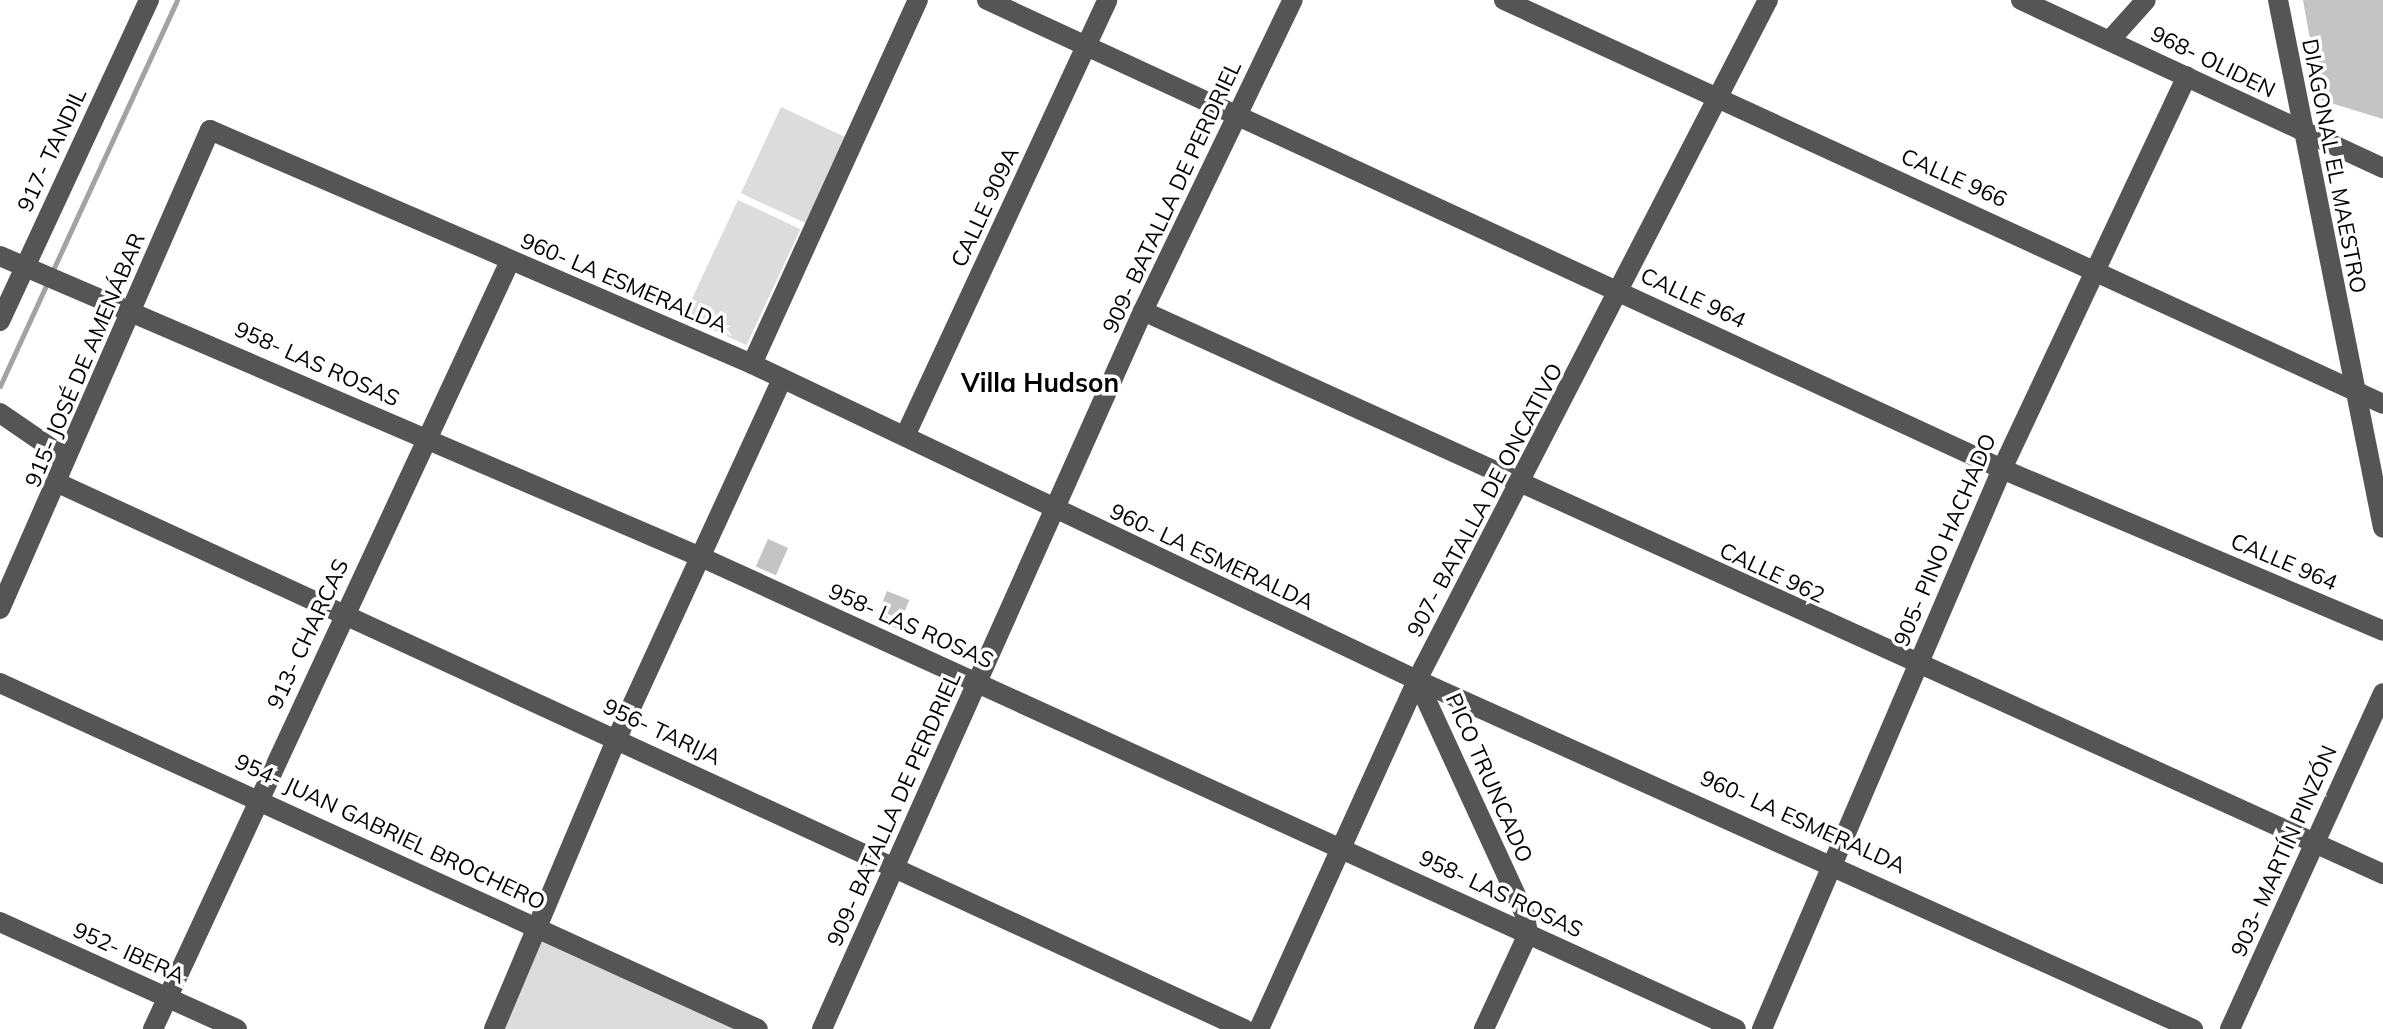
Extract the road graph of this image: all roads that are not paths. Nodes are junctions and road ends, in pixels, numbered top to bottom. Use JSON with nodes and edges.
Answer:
{"nodes":[{"id":1,"x":149,"y":0,"type":"edge"},
{"id":2,"x":918,"y":0,"type":"edge"},
{"id":3,"x":987,"y":0,"type":"edge"},
{"id":4,"x":1107,"y":0,"type":"edge"},
{"id":5,"x":1293,"y":0,"type":"edge"},
{"id":6,"x":1504,"y":0,"type":"edge"},
{"id":7,"x":1768,"y":0,"type":"edge"},
{"id":8,"x":2021,"y":0,"type":"edge"},
{"id":9,"x":2146,"y":0,"type":"edge"},
{"id":10,"x":2278,"y":0,"type":"edge"},
{"id":11,"x":2111,"y":39,"type":"junction"},
{"id":12,"x":1086,"y":45,"type":"junction"},
{"id":13,"x":2187,"y":76,"type":"junction"},
{"id":14,"x":1719,"y":98,"type":"junction"},
{"id":15,"x":1237,"y":115,"type":"junction"},
{"id":16,"x":210,"y":130,"type":"joint"},
{"id":17,"x":2301,"y":131,"type":"junction"},
{"id":18,"x":2383,"y":168,"type":"edge"},
{"id":19,"x":0,"y":256,"type":"edge"},
{"id":20,"x":510,"y":261,"type":"junction"},
{"id":21,"x":2093,"y":268,"type":"junction"},
{"id":22,"x":41,"y":275,"type":"junction"},
{"id":23,"x":1622,"y":291,"type":"junction"},
{"id":24,"x":133,"y":309,"type":"junction"},
{"id":25,"x":1143,"y":311,"type":"junction"},
{"id":26,"x":0,"y":321,"type":"edge"},
{"id":27,"x":752,"y":364,"type":"junction"},
{"id":28,"x":782,"y":379,"type":"junction"},
{"id":29,"x":2352,"y":388,"type":"junction"},
{"id":30,"x":2383,"y":404,"type":"edge"},
{"id":31,"x":0,"y":413,"type":"edge"},
{"id":32,"x":906,"y":434,"type":"junction"},
{"id":33,"x":430,"y":441,"type":"junction"},
{"id":34,"x":2002,"y":469,"type":"junction"},
{"id":35,"x":58,"y":483,"type":"junction"},
{"id":36,"x":1520,"y":484,"type":"junction"},
{"id":37,"x":1059,"y":512,"type":"junction"},
{"id":38,"x":2383,"y":528,"type":"edge"},
{"id":39,"x":703,"y":558,"type":"junction"},
{"id":40,"x":0,"y":609,"type":"edge"},
{"id":41,"x":344,"y":611,"type":"junction"},
{"id":42,"x":2383,"y":631,"type":"edge"},
{"id":43,"x":1917,"y":666,"type":"junction"},
{"id":44,"x":1417,"y":680,"type":"junction"},
{"id":45,"x":977,"y":682,"type":"junction"},
{"id":46,"x":0,"y":683,"type":"edge"},
{"id":47,"x":2383,"y":693,"type":"edge"},
{"id":48,"x":617,"y":738,"type":"junction"},
{"id":49,"x":258,"y":798,"type":"junction"},
{"id":50,"x":2313,"y":841,"type":"junction"},
{"id":51,"x":1343,"y":847,"type":"junction"},
{"id":52,"x":1835,"y":862,"type":"junction"},
{"id":53,"x":895,"y":867,"type":"junction"},
{"id":54,"x":2383,"y":874,"type":"edge"},
{"id":55,"x":0,"y":922,"type":"edge"},
{"id":56,"x":539,"y":927,"type":"junction"},
{"id":57,"x":1528,"y":934,"type":"junction"},
{"id":58,"x":168,"y":996,"type":"junction"},
{"id":59,"x":153,"y":1029,"type":"edge"},
{"id":60,"x":237,"y":1029,"type":"edge"},
{"id":61,"x":494,"y":1029,"type":"edge"},
{"id":62,"x":758,"y":1029,"type":"edge"},
{"id":63,"x":822,"y":1029,"type":"edge"},
{"id":64,"x":1244,"y":1029,"type":"edge"},
{"id":65,"x":1259,"y":1029,"type":"edge"},
{"id":66,"x":1484,"y":1029,"type":"edge"},
{"id":67,"x":1736,"y":1029,"type":"edge"},
{"id":68,"x":1762,"y":1029,"type":"edge"},
{"id":69,"x":2193,"y":1029,"type":"edge"},
{"id":70,"x":2230,"y":1029,"type":"edge"}],
"edges":[{"from":1,"to":22,"type":"street","name":"917- TANDIL"},
{"from":2,"to":27,"type":"street"},
{"from":3,"to":12,"type":"street","name":"CALLE 964"},
{"from":4,"to":12,"type":"street","name":"CALLE 909A"},
{"from":5,"to":15,"type":"street","name":"909- BATALLA DE PERDRIEL"},
{"from":6,"to":14,"type":"street","name":"CALLE 966"},
{"from":7,"to":14,"type":"street","name":"907- BATALLA DE ONCATIVO"},
{"from":8,"to":11,"type":"street","name":"968- OLIDEN"},
{"from":9,"to":11,"type":"street"},
{"from":10,"to":17,"type":"street","name":"DIAGONAL EL MAESTRO"},
{"from":11,"to":13,"type":"street","name":"968- OLIDEN"},
{"from":12,"to":15,"type":"street","name":"CALLE 964"},
{"from":12,"to":32,"type":"street","name":"CALLE 909A"},
{"from":13,"to":17,"type":"street","name":"968- OLIDEN"},
{"from":13,"to":21,"type":"street","name":"905- PINO HACHADO"},
{"from":14,"to":21,"type":"street","name":"CALLE 966"},
{"from":14,"to":23,"type":"street","name":"907- BATALLA DE ONCATIVO"},
{"from":15,"to":23,"type":"street","name":"CALLE 964"},
{"from":15,"to":25,"type":"street","name":"909- BATALLA DE PERDRIEL"},
{"from":16,"to":20,"type":"street","name":"960- LA ESMERALDA"},
{"from":16,"to":24,"type":"street","name":"915- JOSÉ DE AMENÁBAR"},
{"from":17,"to":18,"type":"street","name":"968- OLIDEN"},
{"from":17,"to":29,"type":"street","name":"DIAGONAL EL MAESTRO"},
{"from":19,"to":22,"type":"street","name":"958- LAS ROSAS"},
{"from":20,"to":27,"type":"street","name":"960- LA ESMERALDA"},
{"from":20,"to":33,"type":"street","name":"913- CHARCAS"},
{"from":21,"to":29,"type":"street","name":"CALLE 966"},
{"from":21,"to":34,"type":"street","name":"905- PINO HACHADO"},
{"from":22,"to":24,"type":"street","name":"958- LAS ROSAS"},
{"from":22,"to":26,"type":"street","name":"917- TANDIL"},
{"from":23,"to":34,"type":"street","name":"CALLE 964"},
{"from":23,"to":36,"type":"street","name":"907- BATALLA DE ONCATIVO"},
{"from":24,"to":33,"type":"street","name":"958- LAS ROSAS"},
{"from":24,"to":35,"type":"street","name":"915- JOSÉ DE AMENÁBAR"},
{"from":25,"to":36,"type":"street","name":"CALLE 962"},
{"from":25,"to":37,"type":"street","name":"909- BATALLA DE PERDRIEL"},
{"from":27,"to":28,"type":"street","name":"960- LA ESMERALDA"},
{"from":28,"to":32,"type":"street","name":"960- LA ESMERALDA"},
{"from":28,"to":39,"type":"street"},
{"from":29,"to":30,"type":"street","name":"CALLE 966"},
{"from":29,"to":38,"type":"street","name":"DIAGONAL EL MAESTRO"},
{"from":31,"to":35,"type":"street"},
{"from":32,"to":37,"type":"street","name":"960- LA ESMERALDA"},
{"from":33,"to":39,"type":"street","name":"958- LAS ROSAS"},
{"from":33,"to":41,"type":"street","name":"913- CHARCAS"},
{"from":34,"to":42,"type":"street","name":"CALLE 964"},
{"from":34,"to":43,"type":"street","name":"905- PINO HACHADO"},
{"from":35,"to":40,"type":"street","name":"915- JOSÉ DE AMENÁBAR"},
{"from":35,"to":41,"type":"street","name":"956- TARIJA"},
{"from":36,"to":43,"type":"street","name":"CALLE 962"},
{"from":36,"to":44,"type":"street","name":"907- BATALLA DE ONCATIVO"},
{"from":37,"to":44,"type":"street","name":"960- LA ESMERALDA"},
{"from":37,"to":45,"type":"street","name":"909- BATALLA DE PERDRIEL"},
{"from":39,"to":45,"type":"street","name":"958- LAS ROSAS"},
{"from":39,"to":48,"type":"street"},
{"from":41,"to":48,"type":"street","name":"956- TARIJA"},
{"from":41,"to":49,"type":"street","name":"913- CHARCAS"},
{"from":43,"to":50,"type":"street","name":"CALLE 962"},
{"from":43,"to":52,"type":"street","name":"905- PINO HACHADO"},
{"from":44,"to":51,"type":"street","name":"907- BATALLA DE ONCATIVO"},
{"from":44,"to":52,"type":"street","name":"960- LA ESMERALDA"},
{"from":44,"to":57,"type":"street","name":"PICO TRUNCADO"},
{"from":45,"to":51,"type":"street","name":"958- LAS ROSAS"},
{"from":45,"to":53,"type":"street","name":"909- BATALLA DE PERDRIEL"},
{"from":46,"to":49,"type":"street","name":"954- JUAN GABRIEL BROCHERO"},
{"from":47,"to":50,"type":"street","name":"903- MARTÍN PINZÓN"},
{"from":48,"to":53,"type":"street","name":"956- TARIJA"},
{"from":48,"to":56,"type":"street"},
{"from":49,"to":56,"type":"street","name":"954- JUAN GABRIEL BROCHERO"},
{"from":49,"to":58,"type":"street","name":"913- CHARCAS"},
{"from":50,"to":54,"type":"street","name":"CALLE 962"},
{"from":50,"to":70,"type":"street","name":"903- MARTÍN PINZÓN"},
{"from":51,"to":57,"type":"street","name":"958- LAS ROSAS"},
{"from":51,"to":65,"type":"street","name":"907- BATALLA DE ONCATIVO"},
{"from":52,"to":68,"type":"street","name":"905- PINO HACHADO"},
{"from":52,"to":69,"type":"street","name":"960- LA ESMERALDA"},
{"from":53,"to":63,"type":"street","name":"909- BATALLA DE PERDRIEL"},
{"from":53,"to":64,"type":"street","name":"956- TARIJA"},
{"from":55,"to":58,"type":"street","name":"952- IBERA"},
{"from":56,"to":61,"type":"street"},
{"from":56,"to":62,"type":"street","name":"954- JUAN GABRIEL BROCHERO"},
{"from":57,"to":66,"type":"street"},
{"from":57,"to":67,"type":"street","name":"958- LAS ROSAS"},
{"from":58,"to":59,"type":"street","name":"913- CHARCAS"},
{"from":58,"to":60,"type":"street","name":"952- IBERA"}]}
